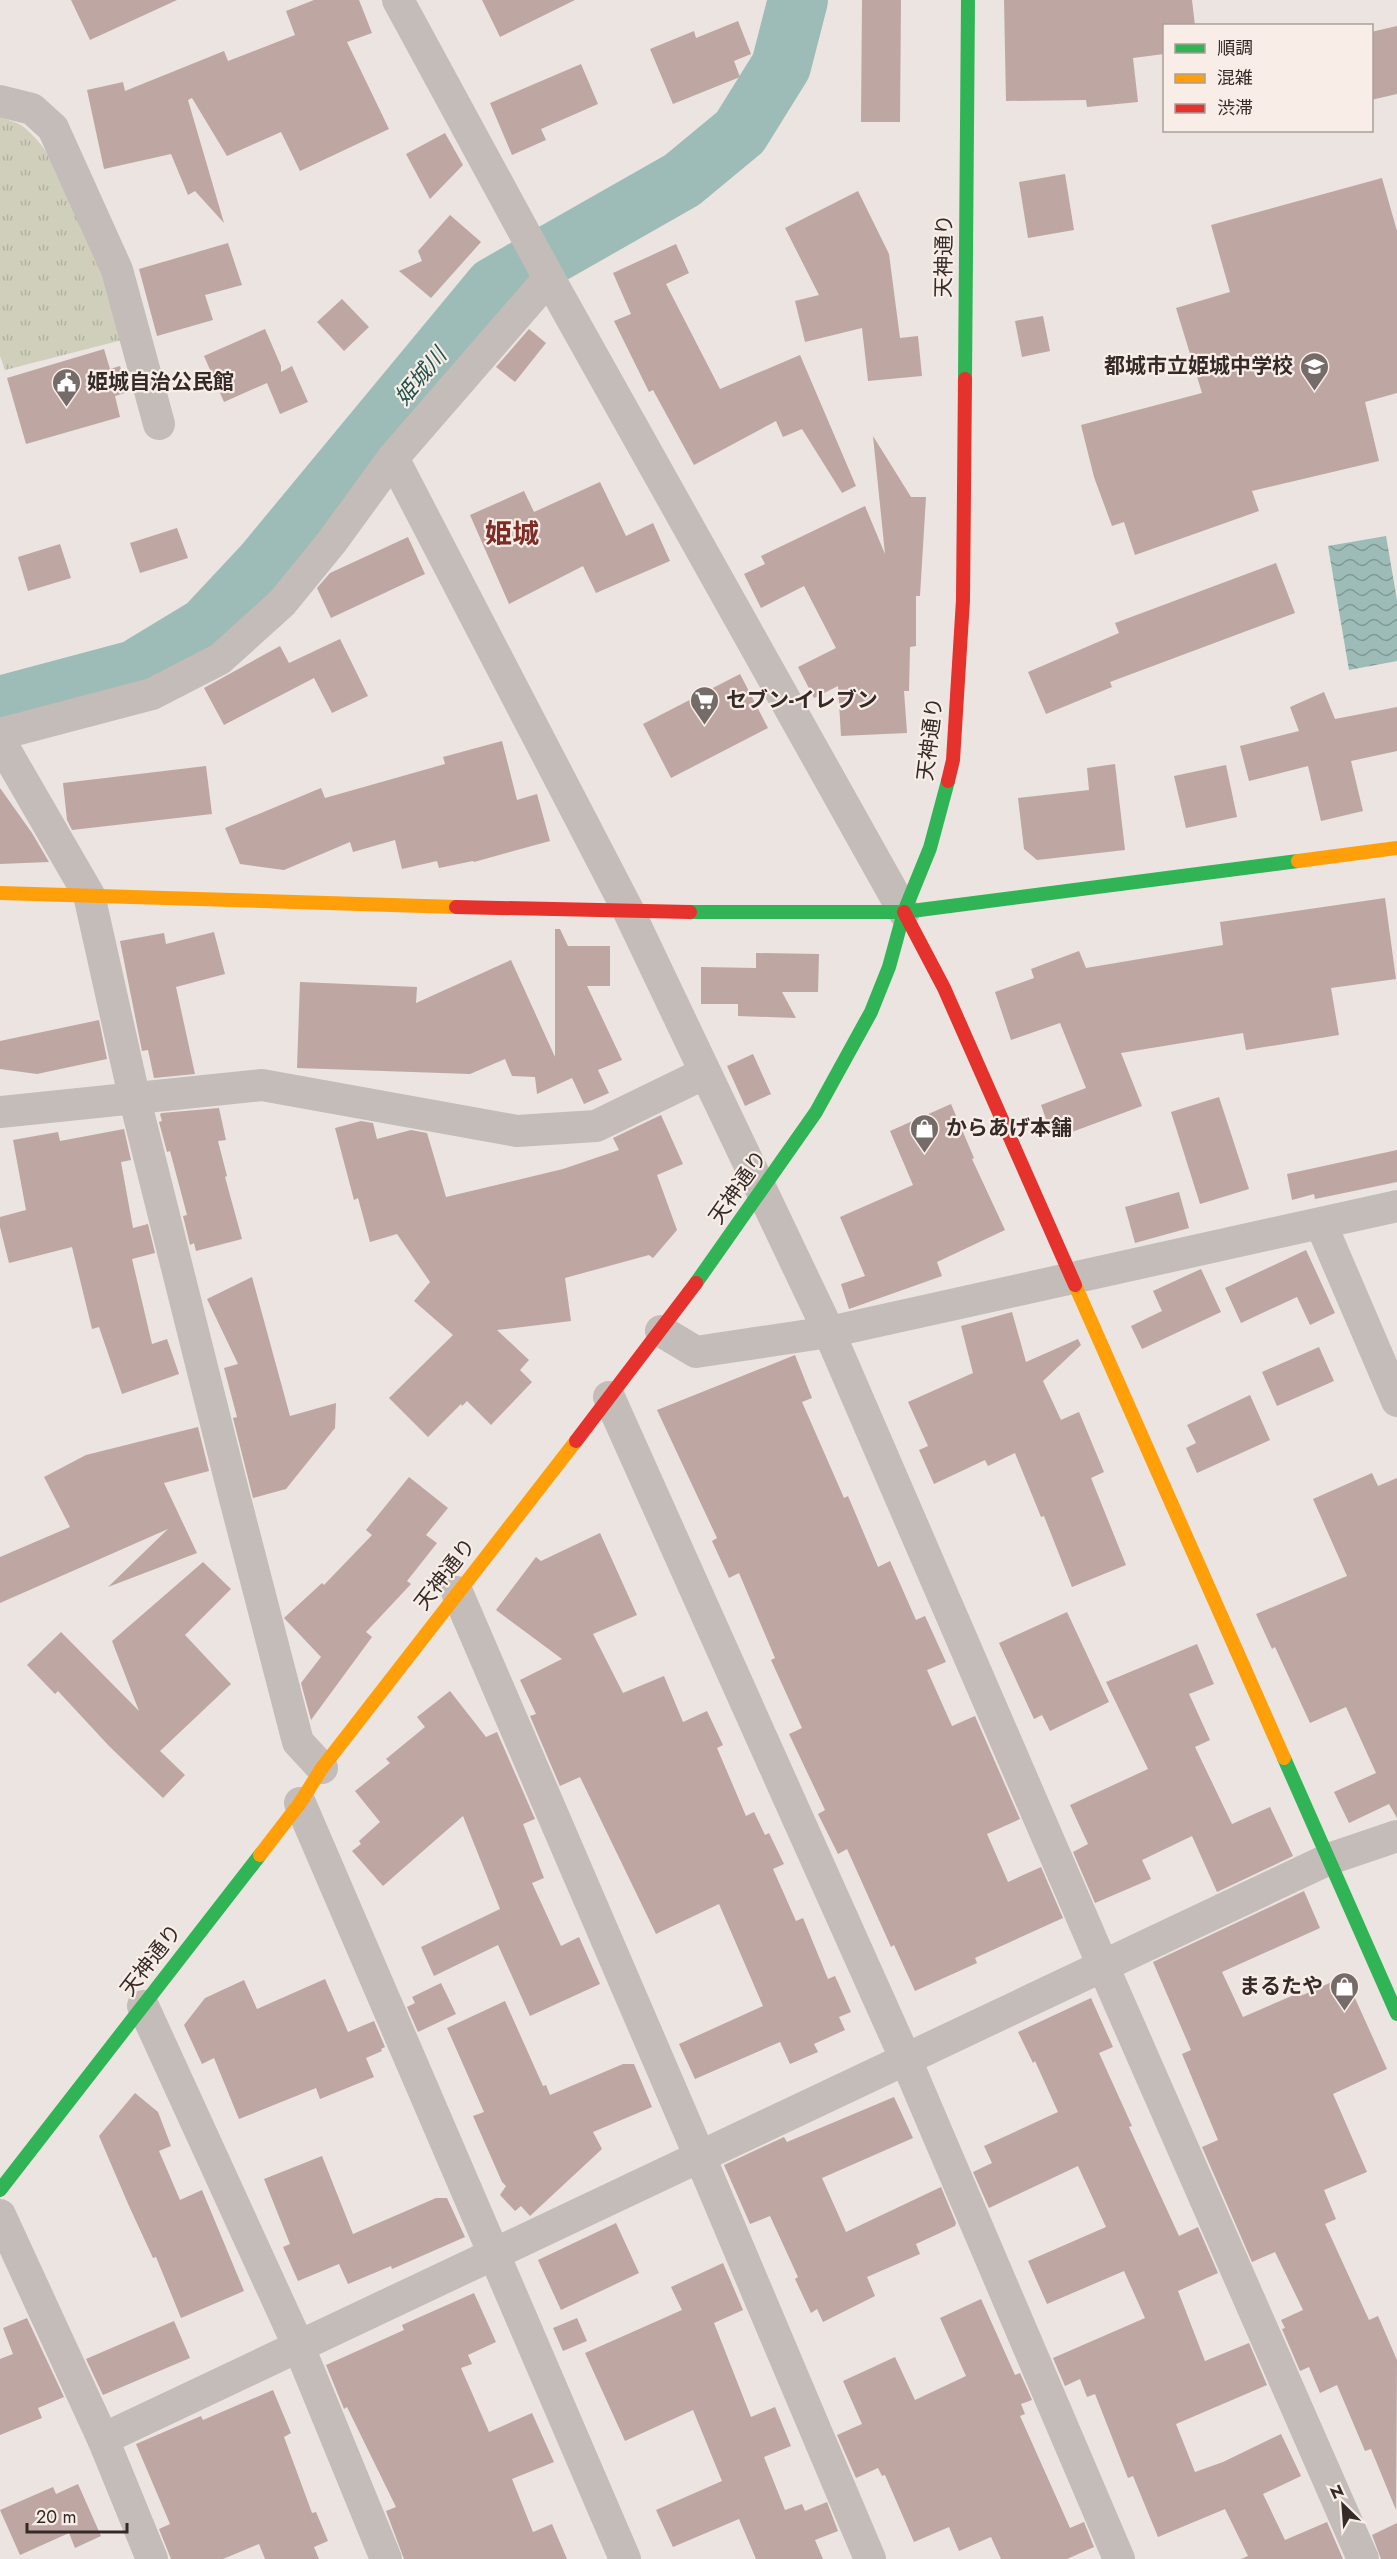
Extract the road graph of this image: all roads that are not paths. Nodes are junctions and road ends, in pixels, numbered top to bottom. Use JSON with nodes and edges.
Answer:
{"nodes":[{"id":1,"x":398,"y":0,"type":"edge"},
{"id":2,"x":968,"y":0,"type":"edge"},
{"id":3,"x":0,"y":101,"type":"edge"},
{"id":4,"x":549,"y":278,"type":"junction"},
{"id":5,"x":159,"y":424,"type":"dead end"},
{"id":6,"x":393,"y":458,"type":"junction"},
{"id":7,"x":0,"y":734,"type":"edge"},
{"id":8,"x":0,"y":741,"type":"edge"},
{"id":9,"x":1396,"y":852,"type":"edge"},
{"id":10,"x":0,"y":893,"type":"edge"},
{"id":11,"x":89,"y":895,"type":"junction"},
{"id":12,"x":629,"y":912,"type":"junction"},
{"id":13,"x":904,"y":912,"type":"junction"},
{"id":14,"x":705,"y":1073,"type":"junction"},
{"id":15,"x":134,"y":1096,"type":"junction"},
{"id":16,"x":0,"y":1112,"type":"edge"},
{"id":17,"x":762,"y":1191,"type":"junction"},
{"id":18,"x":1397,"y":1206,"type":"edge"},
{"id":19,"x":1321,"y":1224,"type":"junction"},
{"id":20,"x":1071,"y":1277,"type":"junction"},
{"id":21,"x":661,"y":1331,"type":"junction"},
{"id":22,"x":829,"y":1332,"type":"junction"},
{"id":23,"x":609,"y":1397,"type":"junction"},
{"id":24,"x":1397,"y":1401,"type":"edge"},
{"id":25,"x":457,"y":1592,"type":"junction"},
{"id":26,"x":322,"y":1768,"type":"junction"},
{"id":27,"x":300,"y":1803,"type":"junction"},
{"id":28,"x":1397,"y":1836,"type":"edge"},
{"id":29,"x":1329,"y":1859,"type":"junction"},
{"id":30,"x":1103,"y":1966,"type":"junction"},
{"id":31,"x":143,"y":2006,"type":"junction"},
{"id":32,"x":1397,"y":2014,"type":"edge"},
{"id":33,"x":906,"y":2060,"type":"junction"},
{"id":34,"x":700,"y":2157,"type":"junction"},
{"id":35,"x":0,"y":2190,"type":"edge"},
{"id":36,"x":0,"y":2215,"type":"edge"},
{"id":37,"x":495,"y":2254,"type":"junction"},
{"id":38,"x":299,"y":2347,"type":"junction"},
{"id":39,"x":103,"y":2439,"type":"junction"},
{"id":40,"x":152,"y":2559,"type":"edge"},
{"id":41,"x":386,"y":2559,"type":"edge"},
{"id":42,"x":625,"y":2559,"type":"edge"},
{"id":43,"x":870,"y":2559,"type":"edge"},
{"id":44,"x":1119,"y":2559,"type":"edge"},
{"id":45,"x":1363,"y":2559,"type":"edge"}],
"edges":[{"from":1,"to":4,"type":"street"},
{"from":2,"to":13,"type":"street","name":"天神通り"},
{"from":3,"to":5,"type":"street"},
{"from":4,"to":6,"type":"street"},
{"from":4,"to":13,"type":"street"},
{"from":6,"to":7,"type":"street"},
{"from":6,"to":12,"type":"street"},
{"from":8,"to":11,"type":"street"},
{"from":9,"to":13,"type":"street"},
{"from":10,"to":11,"type":"street"},
{"from":11,"to":12,"type":"street"},
{"from":11,"to":15,"type":"street"},
{"from":12,"to":13,"type":"street"},
{"from":12,"to":14,"type":"street"},
{"from":13,"to":17,"type":"street","name":"天神通り"},
{"from":13,"to":20,"type":"street"},
{"from":14,"to":15,"type":"street"},
{"from":14,"to":17,"type":"street"},
{"from":15,"to":16,"type":"street"},
{"from":15,"to":26,"type":"street"},
{"from":17,"to":21,"type":"street","name":"天神通り"},
{"from":17,"to":22,"type":"street"},
{"from":18,"to":19,"type":"street"},
{"from":19,"to":20,"type":"street"},
{"from":19,"to":24,"type":"street"},
{"from":20,"to":22,"type":"street"},
{"from":20,"to":29,"type":"street"},
{"from":21,"to":22,"type":"street"},
{"from":21,"to":23,"type":"street","name":"天神通り"},
{"from":22,"to":30,"type":"street"},
{"from":23,"to":25,"type":"street","name":"天神通り"},
{"from":23,"to":33,"type":"street"},
{"from":25,"to":26,"type":"street","name":"天神通り"},
{"from":25,"to":34,"type":"street"},
{"from":26,"to":27,"type":"street","name":"天神通り"},
{"from":27,"to":31,"type":"street","name":"天神通り"},
{"from":27,"to":37,"type":"street"},
{"from":28,"to":29,"type":"street"},
{"from":29,"to":30,"type":"street"},
{"from":29,"to":32,"type":"street"},
{"from":30,"to":33,"type":"street"},
{"from":30,"to":45,"type":"street"},
{"from":31,"to":35,"type":"street","name":"天神通り"},
{"from":31,"to":38,"type":"street"},
{"from":33,"to":34,"type":"street"},
{"from":33,"to":44,"type":"street"},
{"from":34,"to":37,"type":"street"},
{"from":34,"to":43,"type":"street"},
{"from":36,"to":39,"type":"street"},
{"from":37,"to":38,"type":"street"},
{"from":37,"to":42,"type":"street"},
{"from":38,"to":39,"type":"street"},
{"from":38,"to":41,"type":"street"},
{"from":39,"to":40,"type":"street"}]}
